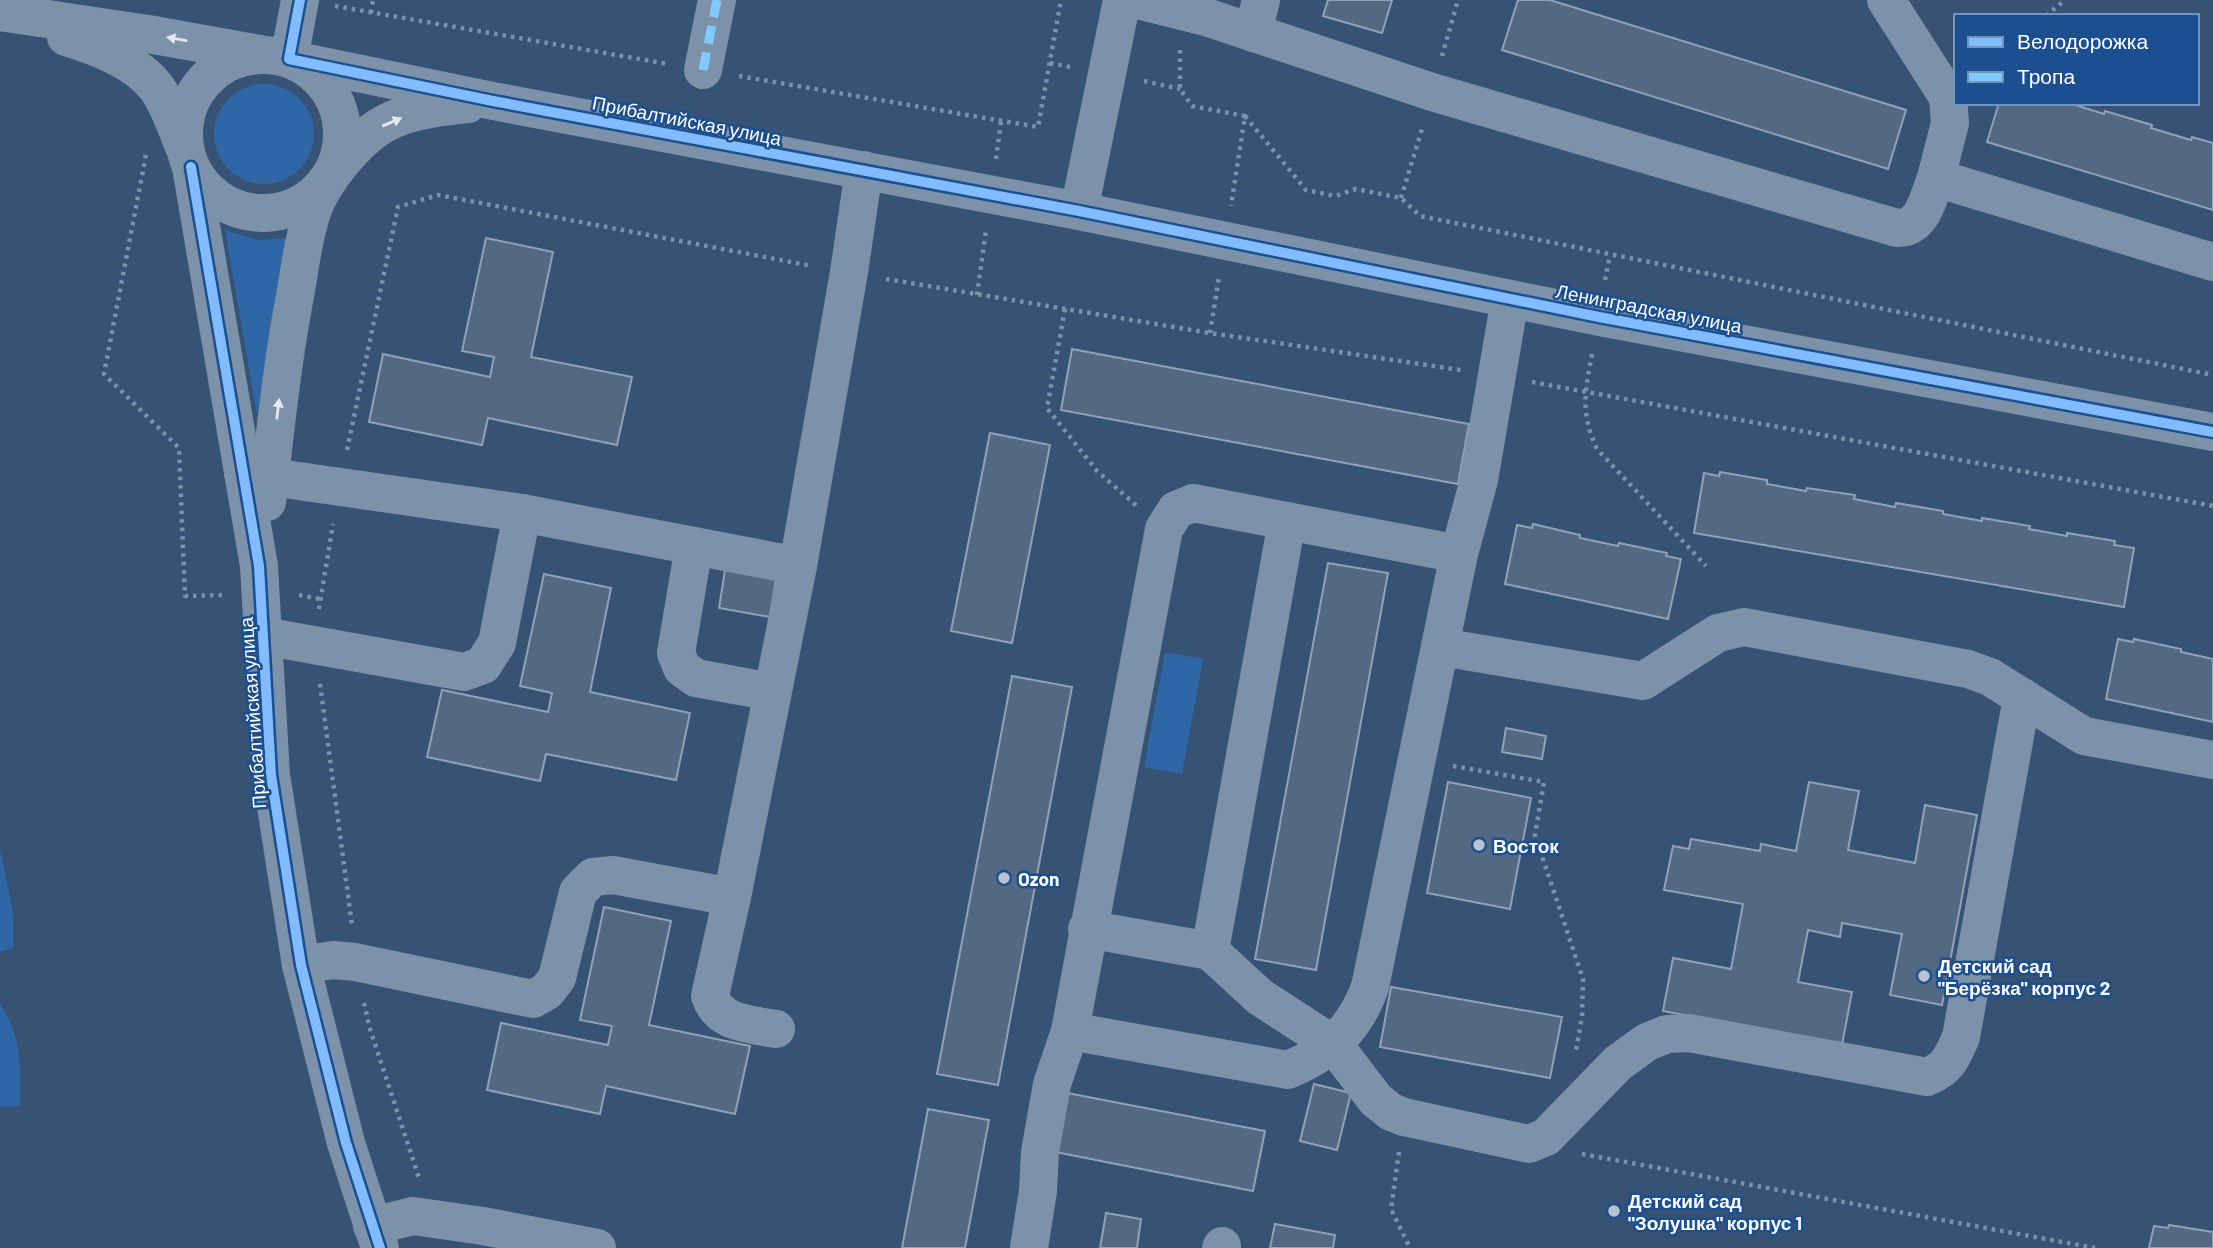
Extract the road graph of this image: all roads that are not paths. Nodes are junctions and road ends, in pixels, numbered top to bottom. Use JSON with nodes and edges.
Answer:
{"nodes":[{"id":1,"x":300,"y":0,"type":"edge"},
{"id":2,"x":717,"y":0,"type":"edge"},
{"id":3,"x":1122,"y":0,"type":"edge"},
{"id":4,"x":1138,"y":0,"type":"edge"},
{"id":5,"x":1886,"y":0,"type":"edge"},
{"id":6,"x":0,"y":12,"type":"edge"},
{"id":7,"x":1257,"y":17,"type":"edge"},
{"id":8,"x":0,"y":18,"type":"edge"},
{"id":9,"x":279,"y":57,"type":"junction"},
{"id":10,"x":703,"y":70,"type":"dead end"},
{"id":11,"x":493,"y":101,"type":"junction"},
{"id":12,"x":189,"y":160,"type":"junction"},
{"id":13,"x":864,"y":170,"type":"junction"},
{"id":14,"x":1936,"y":178,"type":"junction"},
{"id":15,"x":325,"y":184,"type":"junction"},
{"id":16,"x":1079,"y":211,"type":"junction"},
{"id":17,"x":2213,"y":262,"type":"edge"},
{"id":18,"x":1510,"y":299,"type":"junction"},
{"id":19,"x":2213,"y":432,"type":"edge"},
{"id":20,"x":256,"y":475,"type":"junction"},
{"id":21,"x":522,"y":513,"type":"junction"},
{"id":22,"x":1287,"y":521,"type":"junction"},
{"id":23,"x":694,"y":546,"type":"junction"},
{"id":24,"x":1459,"y":554,"type":"junction"},
{"id":25,"x":798,"y":566,"type":"junction"},
{"id":26,"x":263,"y":636,"type":"junction"},
{"id":27,"x":1441,"y":647,"type":"junction"},
{"id":28,"x":772,"y":692,"type":"junction"},
{"id":29,"x":2022,"y":697,"type":"junction"},
{"id":30,"x":2213,"y":760,"type":"edge"},
{"id":31,"x":732,"y":897,"type":"junction"},
{"id":32,"x":1087,"y":929,"type":"junction"},
{"id":33,"x":1210,"y":951,"type":"junction"},
{"id":34,"x":301,"y":965,"type":"junction"},
{"id":35,"x":776,"y":1029,"type":"dead end"},
{"id":36,"x":1070,"y":1031,"type":"junction"},
{"id":37,"x":1334,"y":1045,"type":"junction"},
{"id":38,"x":376,"y":1237,"type":"edge"},
{"id":39,"x":484,"y":1237,"type":"edge"},
{"id":40,"x":597,"y":1248,"type":"edge"},
{"id":41,"x":1029,"y":1248,"type":"edge"}],
"edges":[{"from":1,"to":9,"type":"street"},
{"from":2,"to":10,"type":"street"},
{"from":3,"to":16,"type":"street"},
{"from":4,"to":7,"type":"street"},
{"from":5,"to":14,"type":"street"},
{"from":9,"to":6,"type":"street","name":"Прибалтийская улица","one_way":true},
{"from":7,"to":14,"type":"street"},
{"from":8,"to":12,"type":"street"},
{"from":9,"to":11,"type":"street","name":"Прибалтийская улица"},
{"from":9,"to":12,"type":"street"},
{"from":9,"to":15,"type":"street"},
{"from":11,"to":13,"type":"street","name":"Прибалтийская улица"},
{"from":15,"to":11,"type":"street","name":"Прибалтийская улица","one_way":true},
{"from":12,"to":15,"type":"street"},
{"from":12,"to":20,"type":"street","name":"Прибалтийская улица"},
{"from":13,"to":16,"type":"street","name":"Прибалтийская улица"},
{"from":13,"to":25,"type":"street"},
{"from":14,"to":17,"type":"street"},
{"from":20,"to":15,"type":"street","name":"Прибалтийская улица","one_way":true},
{"from":16,"to":18,"type":"street","name":"Ленинградская улица"},
{"from":18,"to":19,"type":"street","name":"Ленинградская улица"},
{"from":18,"to":24,"type":"street"},
{"from":20,"to":21,"type":"street"},
{"from":20,"to":26,"type":"street","name":"Прибалтийская улица"},
{"from":21,"to":23,"type":"street"},
{"from":21,"to":26,"type":"street"},
{"from":22,"to":24,"type":"street"},
{"from":22,"to":32,"type":"street"},
{"from":22,"to":33,"type":"street"},
{"from":23,"to":25,"type":"street"},
{"from":23,"to":28,"type":"street"},
{"from":24,"to":27,"type":"street"},
{"from":25,"to":28,"type":"street"},
{"from":26,"to":34,"type":"street","name":"Прибалтийская улица"},
{"from":27,"to":29,"type":"street"},
{"from":27,"to":37,"type":"street"},
{"from":28,"to":31,"type":"street"},
{"from":29,"to":30,"type":"street"},
{"from":29,"to":37,"type":"street"},
{"from":31,"to":34,"type":"street"},
{"from":31,"to":35,"type":"street"},
{"from":32,"to":33,"type":"street"},
{"from":32,"to":36,"type":"street"},
{"from":33,"to":37,"type":"street"},
{"from":34,"to":38,"type":"street","name":"Прибалтийская улица"},
{"from":36,"to":37,"type":"street"},
{"from":36,"to":41,"type":"street"},
{"from":38,"to":39,"type":"street"},
{"from":39,"to":40,"type":"street"}]}
